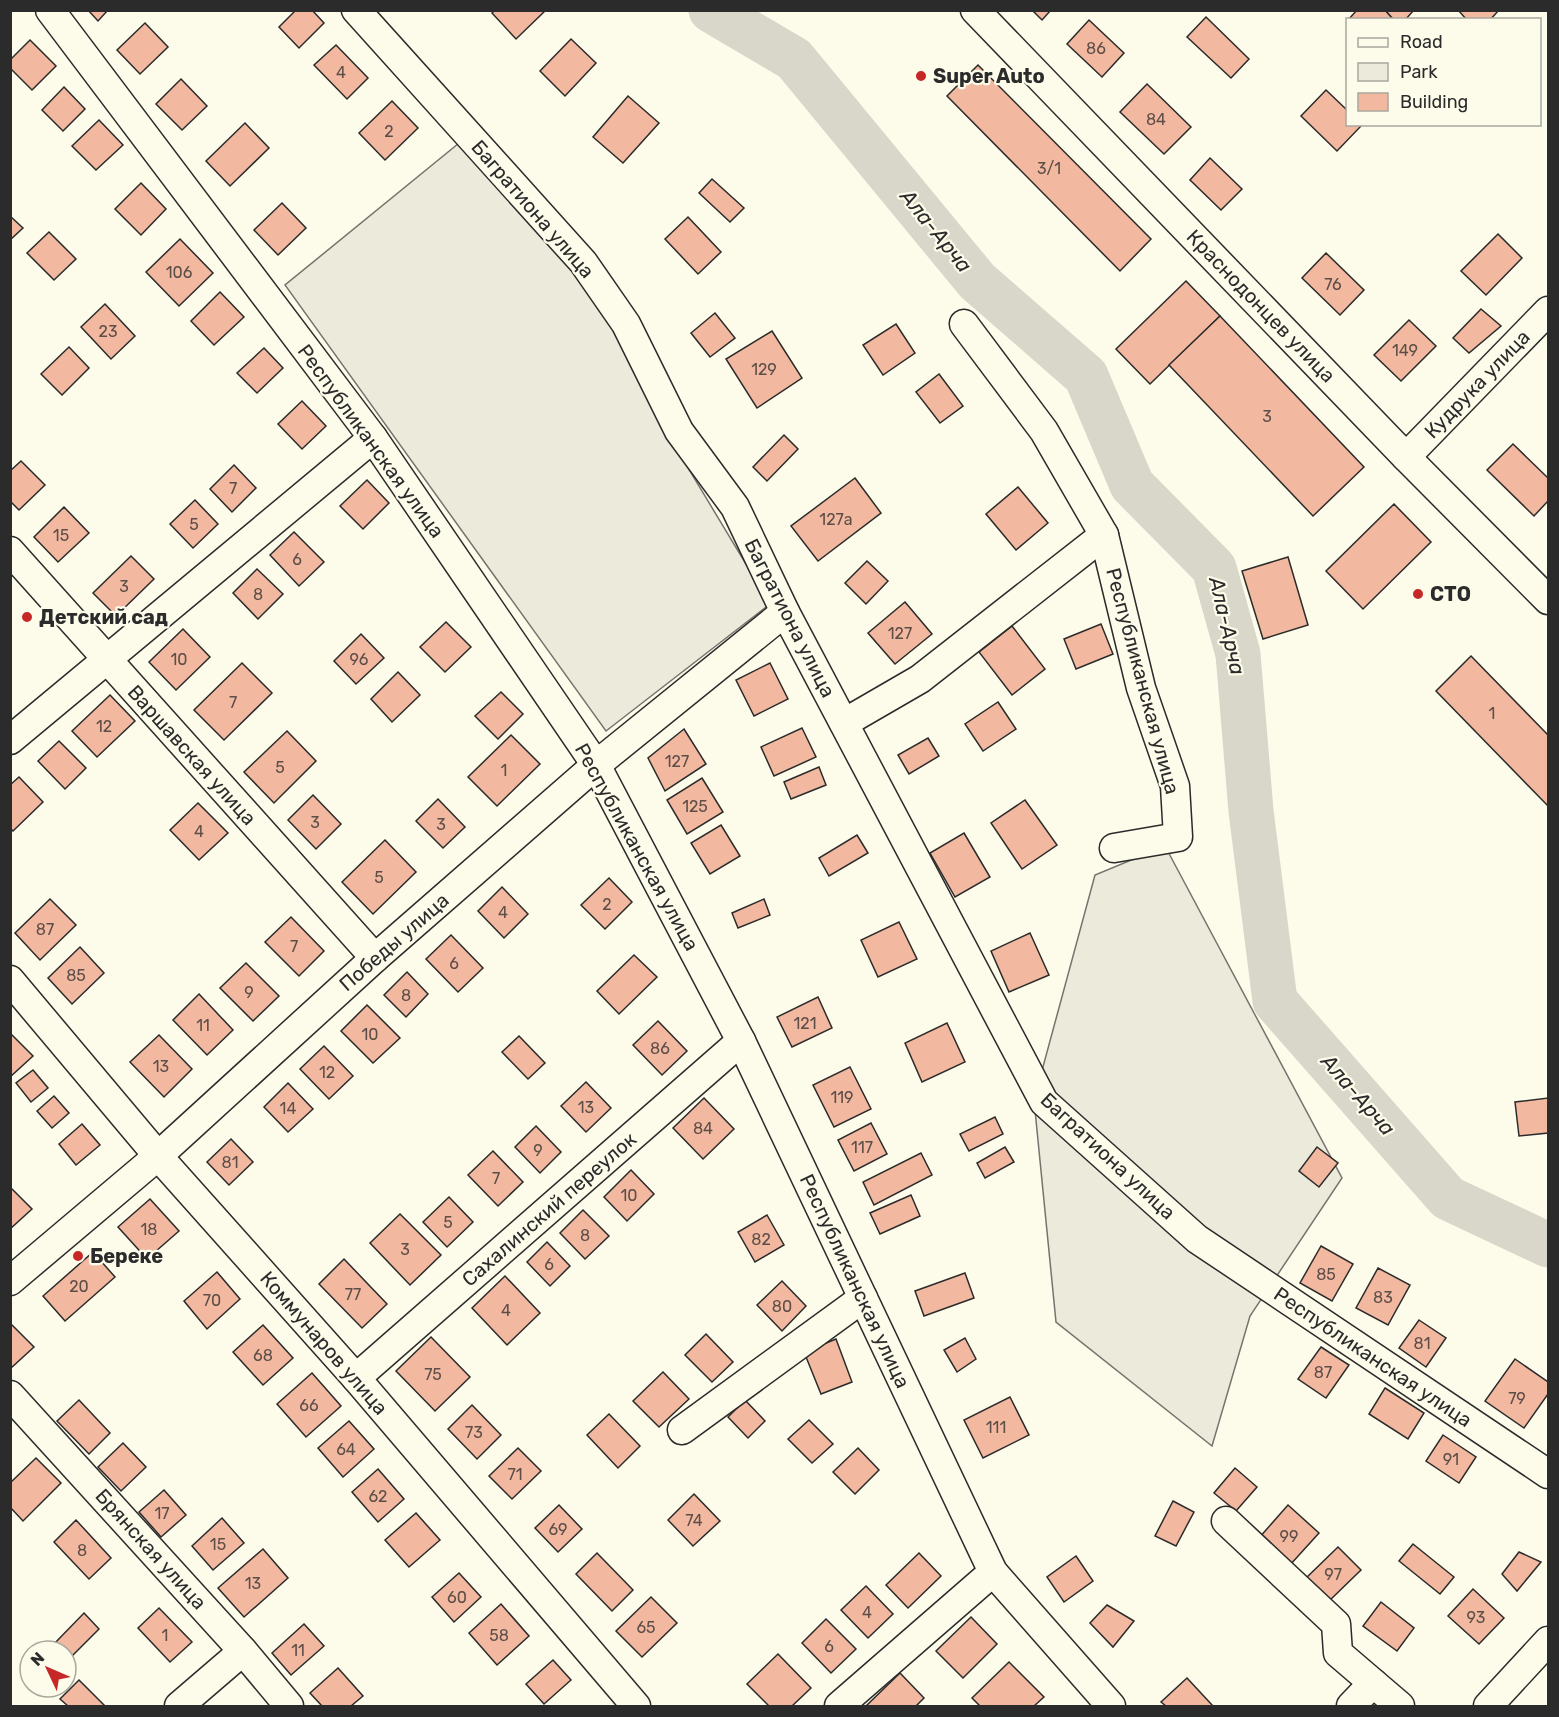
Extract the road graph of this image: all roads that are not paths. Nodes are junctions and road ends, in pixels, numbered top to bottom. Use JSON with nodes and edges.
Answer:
{"nodes":[{"id":1,"x":50,"y":10,"type":"edge"},
{"id":2,"x":356,"y":10,"type":"edge"},
{"id":3,"x":975,"y":10,"type":"edge"},
{"id":4,"x":1548,"y":311,"type":"edge"},
{"id":5,"x":964,"y":324,"type":"dead end"},
{"id":6,"x":373,"y":438,"type":"junction"},
{"id":7,"x":1406,"y":457,"type":"junction"},
{"id":8,"x":1104,"y":535,"type":"junction"},
{"id":9,"x":10,"y":551,"type":"edge"},
{"id":10,"x":1548,"y":600,"type":"edge"},
{"id":11,"x":785,"y":612,"type":"junction"},
{"id":12,"x":106,"y":659,"type":"junction"},
{"id":13,"x":844,"y":723,"type":"junction"},
{"id":14,"x":10,"y":740,"type":"edge"},
{"id":15,"x":596,"y":765,"type":"junction"},
{"id":16,"x":1114,"y":848,"type":"dead end"},
{"id":17,"x":375,"y":958,"type":"junction"},
{"id":18,"x":10,"y":980,"type":"edge"},
{"id":19,"x":741,"y":1041,"type":"junction"},
{"id":20,"x":158,"y":1156,"type":"junction"},
{"id":21,"x":1197,"y":1239,"type":"joint"},
{"id":22,"x":10,"y":1281,"type":"edge"},
{"id":23,"x":863,"y":1298,"type":"junction"},
{"id":24,"x":356,"y":1378,"type":"junction"},
{"id":25,"x":10,"y":1395,"type":"edge"},
{"id":26,"x":682,"y":1430,"type":"dead end"},
{"id":27,"x":1548,"y":1474,"type":"edge"},
{"id":28,"x":1226,"y":1521,"type":"dead end"},
{"id":29,"x":993,"y":1572,"type":"junction"},
{"id":30,"x":1548,"y":1641,"type":"edge"},
{"id":31,"x":243,"y":1651,"type":"junction"},
{"id":32,"x":1373,"y":1683,"type":"junction"},
{"id":33,"x":179,"y":1707,"type":"edge"},
{"id":34,"x":289,"y":1707,"type":"edge"},
{"id":35,"x":636,"y":1707,"type":"edge"},
{"id":36,"x":839,"y":1707,"type":"edge"},
{"id":37,"x":1111,"y":1707,"type":"edge"},
{"id":38,"x":1351,"y":1707,"type":"edge"},
{"id":39,"x":1400,"y":1707,"type":"edge"},
{"id":40,"x":1488,"y":1707,"type":"edge"}],
"edges":[{"from":1,"to":6,"type":"street","name":"Республиканская улица"},
{"from":2,"to":11,"type":"street","name":"Багратиона улица"},
{"from":3,"to":7,"type":"street","name":"Краснодонцев улица"},
{"from":4,"to":7,"type":"street","name":"Кудрука улица"},
{"from":5,"to":8,"type":"street","name":"Республиканская улица"},
{"from":6,"to":12,"type":"street"},
{"from":6,"to":15,"type":"street","name":"Республиканская улица"},
{"from":7,"to":10,"type":"street","name":"Краснодонцев улица"},
{"from":8,"to":13,"type":"street"},
{"from":8,"to":16,"type":"street","name":"Республиканская улица"},
{"from":9,"to":12,"type":"street","name":"Варшавская улица"},
{"from":11,"to":13,"type":"street","name":"Багратиона улица"},
{"from":11,"to":15,"type":"street","name":"Победы улица"},
{"from":12,"to":14,"type":"street"},
{"from":12,"to":17,"type":"street","name":"Варшавская улица"},
{"from":13,"to":21,"type":"street","name":"Багратиона улица"},
{"from":15,"to":17,"type":"street","name":"Победы улица"},
{"from":15,"to":19,"type":"street","name":"Республиканская улица"},
{"from":17,"to":20,"type":"street","name":"Победы улица"},
{"from":18,"to":20,"type":"street","name":"Коммунаров улица"},
{"from":19,"to":23,"type":"street","name":"Республиканская улица"},
{"from":19,"to":24,"type":"street","name":"Сахалинский переулок"},
{"from":20,"to":22,"type":"street","name":"Победы улица"},
{"from":20,"to":24,"type":"street","name":"Коммунаров улица"},
{"from":21,"to":27,"type":"street","name":"Республиканская улица"},
{"from":23,"to":26,"type":"street"},
{"from":23,"to":29,"type":"street","name":"Республиканская улица"},
{"from":24,"to":35,"type":"street","name":"Коммунаров улица"},
{"from":25,"to":31,"type":"street","name":"Брянская улица"},
{"from":28,"to":32,"type":"street"},
{"from":29,"to":36,"type":"street"},
{"from":29,"to":37,"type":"street","name":"Республиканская улица"},
{"from":30,"to":40,"type":"street"},
{"from":31,"to":33,"type":"street"},
{"from":31,"to":34,"type":"street","name":"Брянская улица"},
{"from":32,"to":38,"type":"street"},
{"from":32,"to":39,"type":"street"}]}
